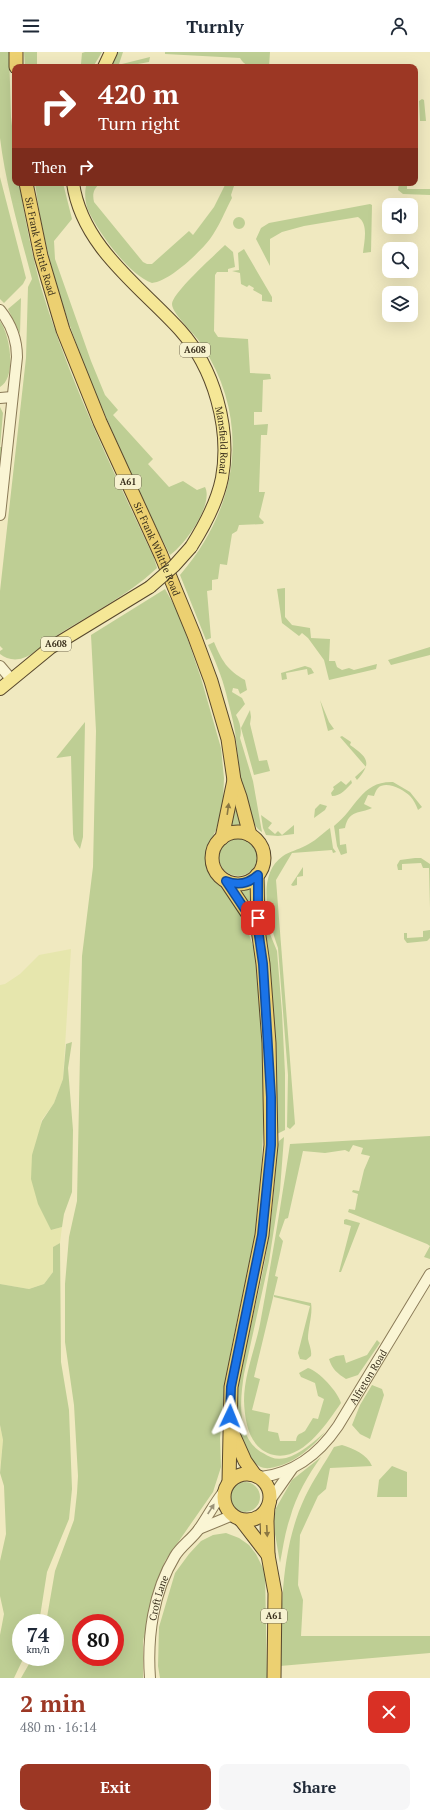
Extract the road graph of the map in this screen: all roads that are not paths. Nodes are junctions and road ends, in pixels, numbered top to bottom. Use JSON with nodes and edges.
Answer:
{"nodes":[{"id":1,"x":16,"y":52,"type":"edge"},
{"id":2,"x":111,"y":52,"type":"edge"},
{"id":3,"x":16,"y":64,"type":"edge"},
{"id":4,"x":105,"y":64,"type":"edge"},
{"id":5,"x":27,"y":186,"type":"edge"},
{"id":6,"x":74,"y":186,"type":"edge"},
{"id":7,"x":0,"y":310,"type":"edge"},
{"id":8,"x":12,"y":397,"type":"junction"},
{"id":9,"x":0,"y":398,"type":"edge"},
{"id":10,"x":0,"y":515,"type":"edge"},
{"id":11,"x":0,"y":666,"type":"edge"},
{"id":12,"x":11,"y":678,"type":"junction"},
{"id":13,"x":0,"y":689,"type":"edge"},
{"id":14,"x":234,"y":780,"type":"junction"},
{"id":15,"x":250,"y":835,"type":"junction"},
{"id":16,"x":222,"y":838,"type":"junction"},
{"id":17,"x":258,"y":875,"type":"junction"},
{"id":18,"x":226,"y":881,"type":"junction"},
{"id":19,"x":258,"y":929,"type":"junction"},
{"id":20,"x":430,"y":1274,"type":"edge"},
{"id":21,"x":231,"y":1430,"type":"junction"},
{"id":22,"x":292,"y":1469,"type":"junction"},
{"id":23,"x":258,"y":1476,"type":"junction"},
{"id":24,"x":227,"y":1486,"type":"junction"},
{"id":25,"x":270,"y":1503,"type":"junction"},
{"id":26,"x":237,"y":1517,"type":"junction"},
{"id":27,"x":199,"y":1529,"type":"junction"},
{"id":28,"x":268,"y":1555,"type":"junction"},
{"id":29,"x":150,"y":1678,"type":"edge"},
{"id":30,"x":274,"y":1678,"type":"edge"}],
"edges":[{"from":1,"to":3,"type":"highway"},
{"from":2,"to":4,"type":"main road"},
{"from":5,"to":14,"type":"highway","name":"Sir Frank Whittle Road","number":"A61"},
{"from":6,"to":12,"type":"main road","name":"Mansfield Road","number":"A608","bridge":true},
{"from":7,"to":8,"type":"street"},
{"from":8,"to":9,"type":"street"},
{"from":8,"to":10,"type":"street"},
{"from":11,"to":12,"type":"street"},
{"from":12,"to":13,"type":"main road","name":"Mansfield Road","number":"A608"},
{"from":14,"to":15,"type":"highway","name":"Sir Frank Whittle Road","number":"A61"},
{"from":16,"to":14,"type":"highway","name":"Sir Frank Whittle Road","number":"A61","one_way":true},
{"from":15,"to":16,"type":"highway"},
{"from":15,"to":17,"type":"highway"},
{"from":16,"to":18,"type":"highway"},
{"from":17,"to":18,"type":"highway"},
{"from":17,"to":19,"type":"highway"},
{"from":18,"to":19,"type":"highway"},
{"from":19,"to":21,"type":"highway"},
{"from":20,"to":22,"type":"street","name":"Alfreton Road"},
{"from":21,"to":23,"type":"highway"},
{"from":21,"to":24,"type":"highway"},
{"from":22,"to":23,"type":"street","name":"Alfreton Road"},
{"from":22,"to":25,"type":"street","name":"Alfreton Road"},
{"from":23,"to":24,"type":"highway"},
{"from":23,"to":25,"type":"highway"},
{"from":24,"to":26,"type":"highway"},
{"from":27,"to":24,"type":"street","name":"Croft Lane","one_way":true},
{"from":25,"to":26,"type":"highway"},
{"from":25,"to":28,"type":"highway","number":"A61","one_way":true},
{"from":26,"to":27,"type":"street","name":"Croft Lane"},
{"from":26,"to":28,"type":"highway","number":"A61"},
{"from":27,"to":29,"type":"street","name":"Croft Lane"},
{"from":28,"to":30,"type":"highway","number":"A61"}]}
